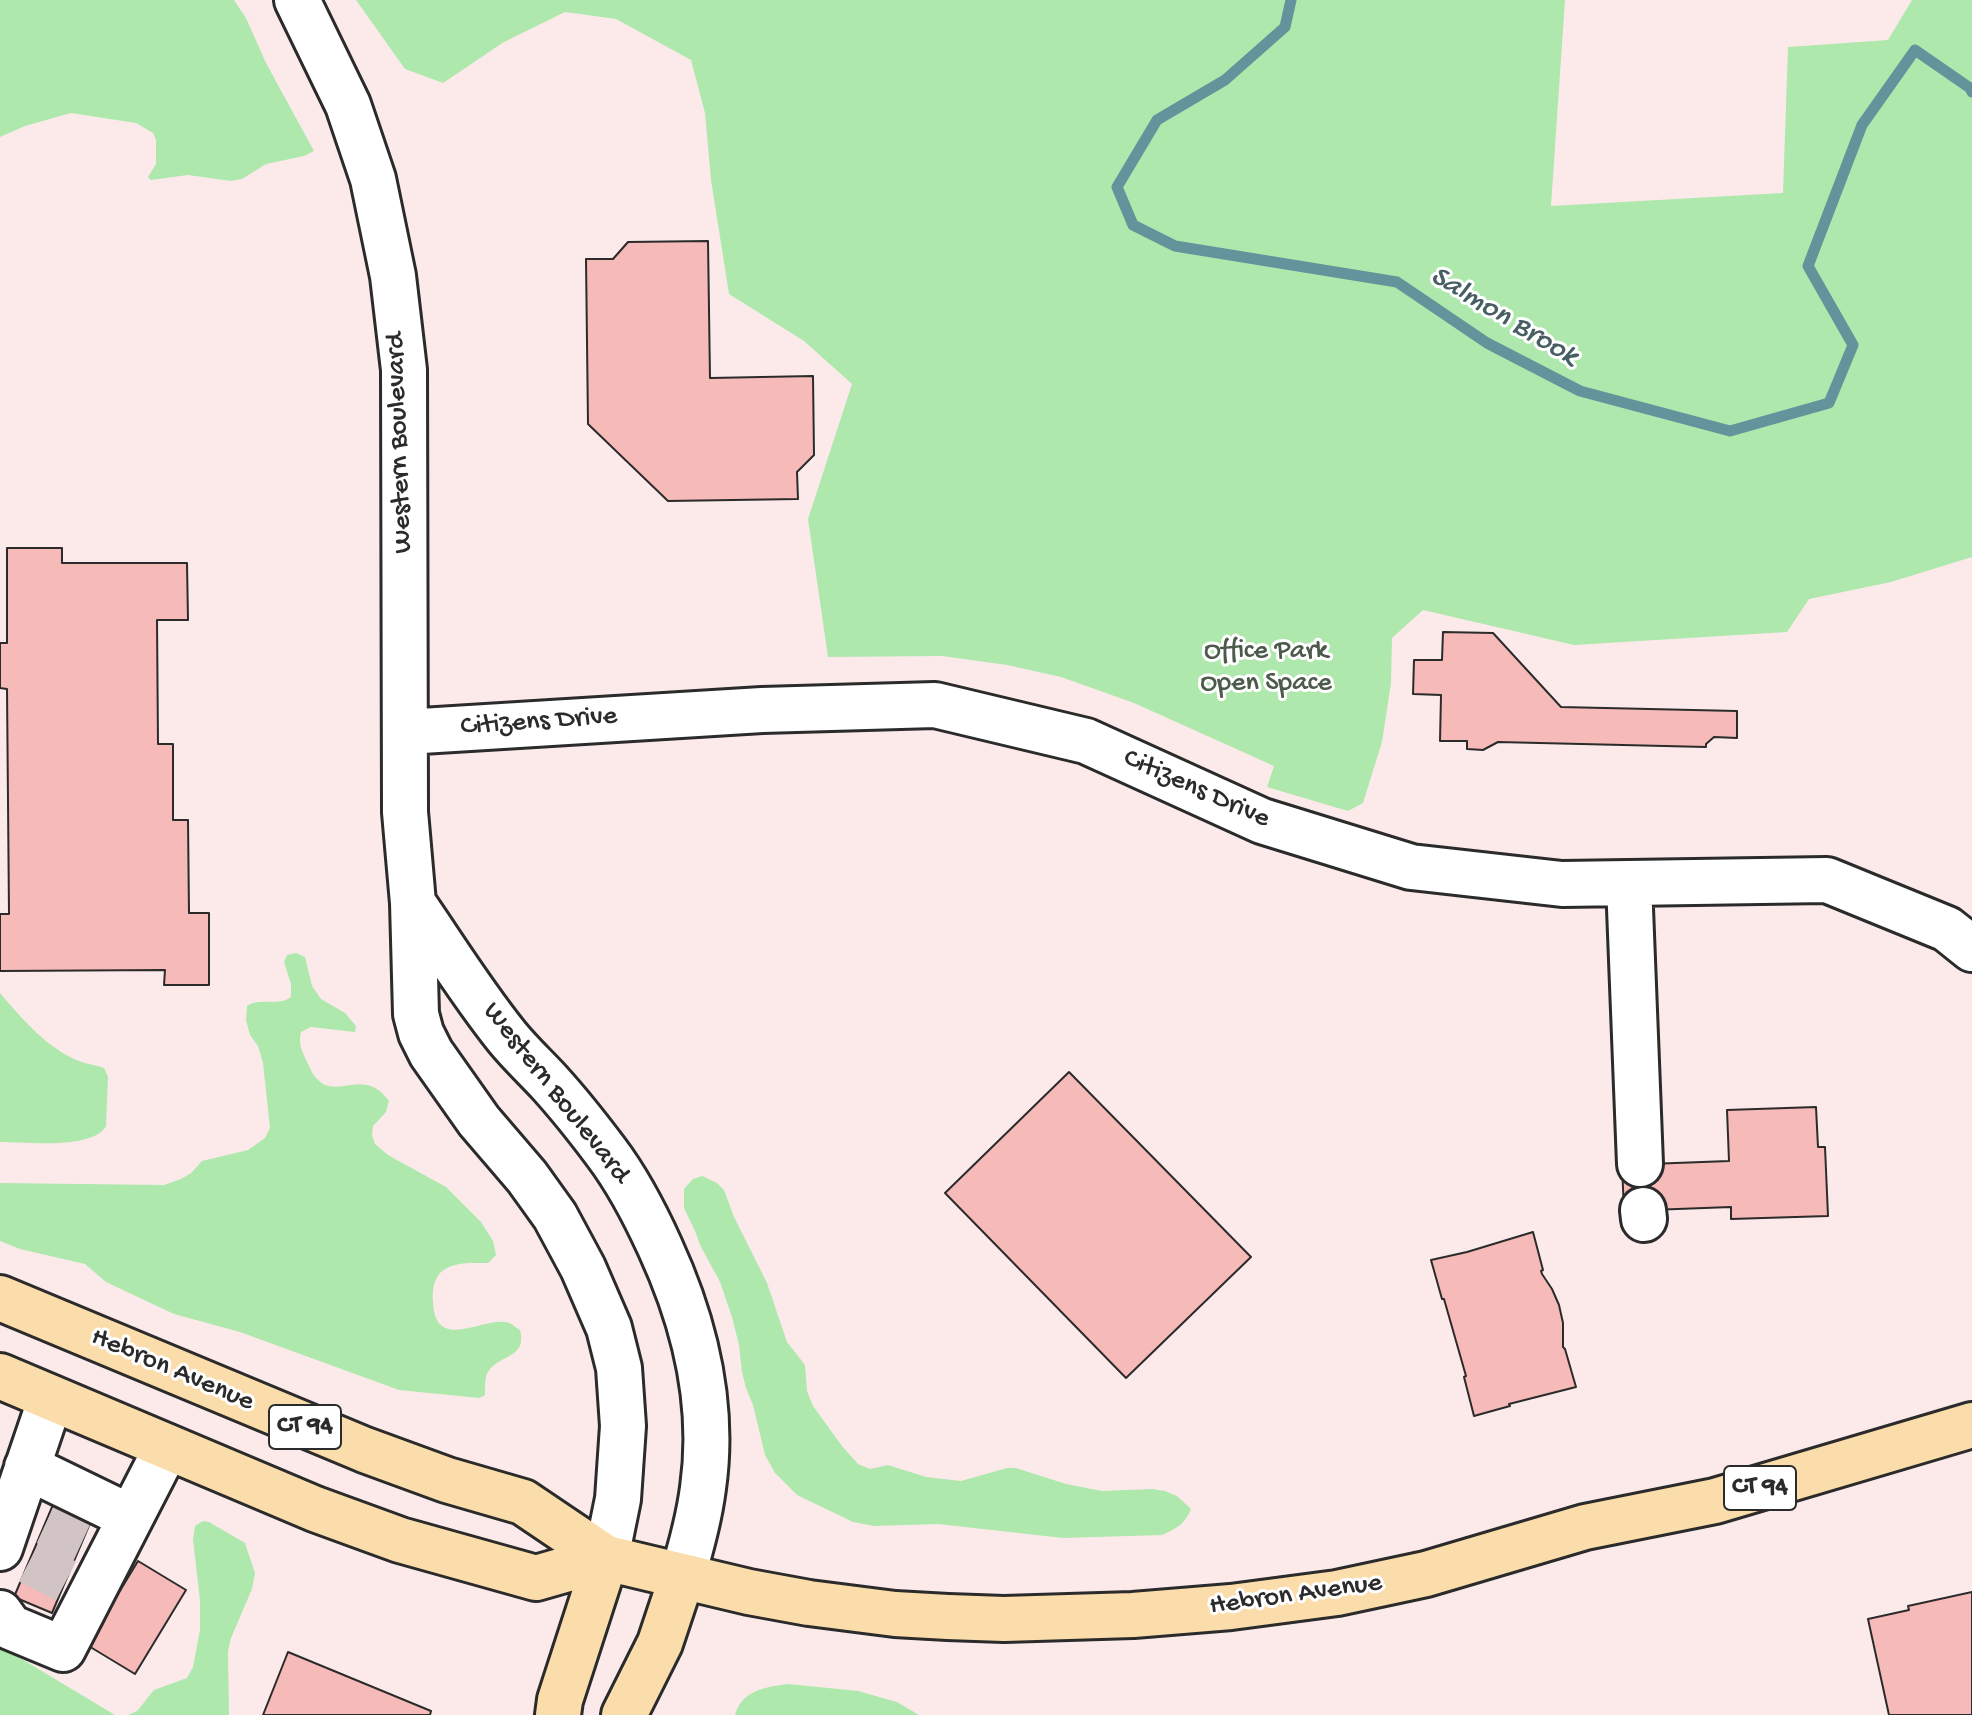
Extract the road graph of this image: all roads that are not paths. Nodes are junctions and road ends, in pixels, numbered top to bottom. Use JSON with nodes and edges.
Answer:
{"nodes":[{"id":1,"x":297,"y":0,"type":"edge"},
{"id":2,"x":405,"y":732,"type":"junction"},
{"id":3,"x":1629,"y":883,"type":"junction"},
{"id":4,"x":413,"y":903,"type":"junction"},
{"id":5,"x":1972,"y":949,"type":"edge"},
{"id":6,"x":1640,"y":1164,"type":"dead end"},
{"id":7,"x":0,"y":1298,"type":"edge"},
{"id":8,"x":0,"y":1376,"type":"edge"},
{"id":9,"x":51,"y":1398,"type":"junction"},
{"id":10,"x":1972,"y":1425,"type":"edge"},
{"id":11,"x":167,"y":1447,"type":"junction"},
{"id":12,"x":27,"y":1467,"type":"junction"},
{"id":13,"x":57,"y":1547,"type":"edge"},
{"id":14,"x":606,"y":1558,"type":"junction"},
{"id":15,"x":682,"y":1577,"type":"junction"},
{"id":16,"x":0,"y":1613,"type":"edge"},
{"id":17,"x":558,"y":1715,"type":"edge"},
{"id":18,"x":624,"y":1715,"type":"edge"}],
"edges":[{"from":1,"to":2,"type":"street","name":"Western Boulevard"},
{"from":2,"to":3,"type":"street","name":"Citizens Drive"},
{"from":2,"to":4,"type":"street","name":"Western Boulevard"},
{"from":3,"to":5,"type":"street","name":"Citizens Drive"},
{"from":3,"to":6,"type":"street"},
{"from":4,"to":14,"type":"street","name":"Western Boulevard"},
{"from":4,"to":15,"type":"street","name":"Western Boulevard"},
{"from":7,"to":14,"type":"main road","name":"Hebron Avenue","number":"CT 94"},
{"from":8,"to":9,"type":"main road","name":"Hebron Avenue","number":"CT 94"},
{"from":9,"to":11,"type":"main road","name":"Hebron Avenue","number":"CT 94"},
{"from":9,"to":12,"type":"street"},
{"from":10,"to":15,"type":"main road","name":"Hebron Avenue","number":"CT 94"},
{"from":11,"to":13,"type":"street"},
{"from":11,"to":14,"type":"main road","name":"Hebron Avenue","number":"CT 94"},
{"from":12,"to":13,"type":"street"},
{"from":12,"to":13,"type":"street"},
{"from":13,"to":16,"type":"street"},
{"from":14,"to":15,"type":"main road","name":"Hebron Avenue","number":"CT 94"},
{"from":14,"to":17,"type":"main road"},
{"from":15,"to":18,"type":"main road"}]}
